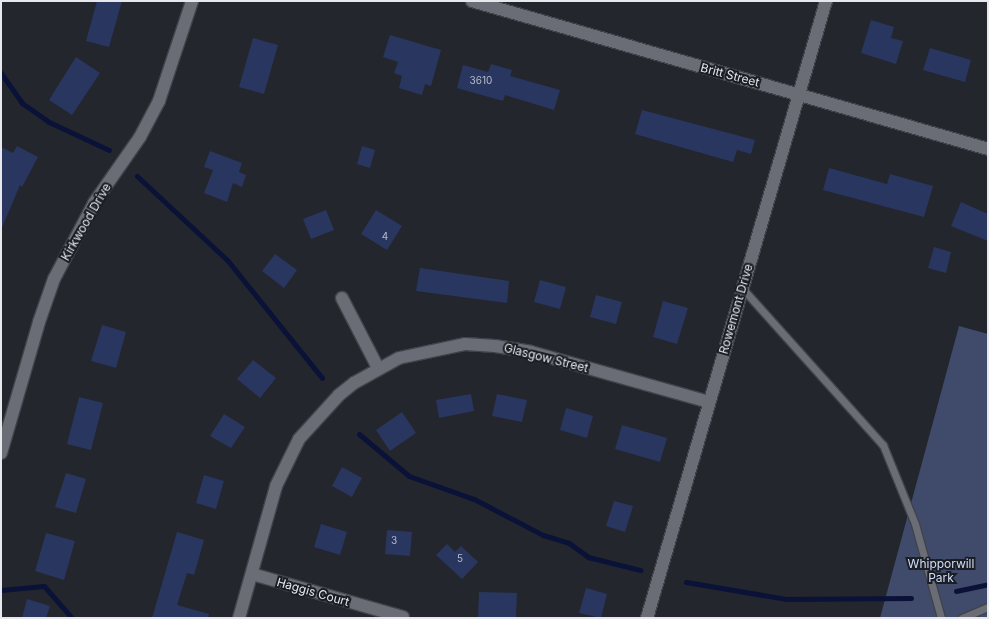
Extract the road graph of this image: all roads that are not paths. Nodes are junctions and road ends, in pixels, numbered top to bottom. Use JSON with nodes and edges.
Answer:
{"nodes":[{"id":1,"x":192,"y":1,"type":"edge"},
{"id":2,"x":472,"y":1,"type":"edge"},
{"id":3,"x":826,"y":1,"type":"edge"},
{"id":4,"x":800,"y":93,"type":"junction"},
{"id":5,"x":988,"y":149,"type":"edge"},
{"id":6,"x":742,"y":288,"type":"junction"},
{"id":7,"x":342,"y":298,"type":"dead end"},
{"id":8,"x":378,"y":368,"type":"junction"},
{"id":9,"x":709,"y":402,"type":"junction"},
{"id":10,"x":1,"y":453,"type":"edge"},
{"id":11,"x":252,"y":574,"type":"junction"},
{"id":12,"x":988,"y":607,"type":"edge"},
{"id":13,"x":403,"y":617,"type":"edge"},
{"id":14,"x":239,"y":618,"type":"edge"},
{"id":15,"x":647,"y":618,"type":"edge"},
{"id":16,"x":941,"y":618,"type":"edge"},
{"id":17,"x":962,"y":618,"type":"edge"}],
"edges":[{"from":1,"to":10,"type":"street","name":"Kirkwood Drive"},
{"from":2,"to":4,"type":"street","name":"Britt Street"},
{"from":3,"to":4,"type":"street","name":"Rowemont Drive"},
{"from":4,"to":5,"type":"street","name":"Britt Street"},
{"from":4,"to":6,"type":"street","name":"Rowemont Drive"},
{"from":6,"to":9,"type":"street","name":"Rowemont Drive"},
{"from":6,"to":16,"type":"lane"},
{"from":7,"to":8,"type":"street"},
{"from":8,"to":9,"type":"street","name":"Glasgow Street"},
{"from":8,"to":11,"type":"street","name":"Glasgow Street"},
{"from":9,"to":15,"type":"street","name":"Rowemont Drive"},
{"from":11,"to":13,"type":"street","name":"Haggis Court"},
{"from":11,"to":14,"type":"street","name":"Glasgow Street"},
{"from":12,"to":17,"type":"lane"}]}
